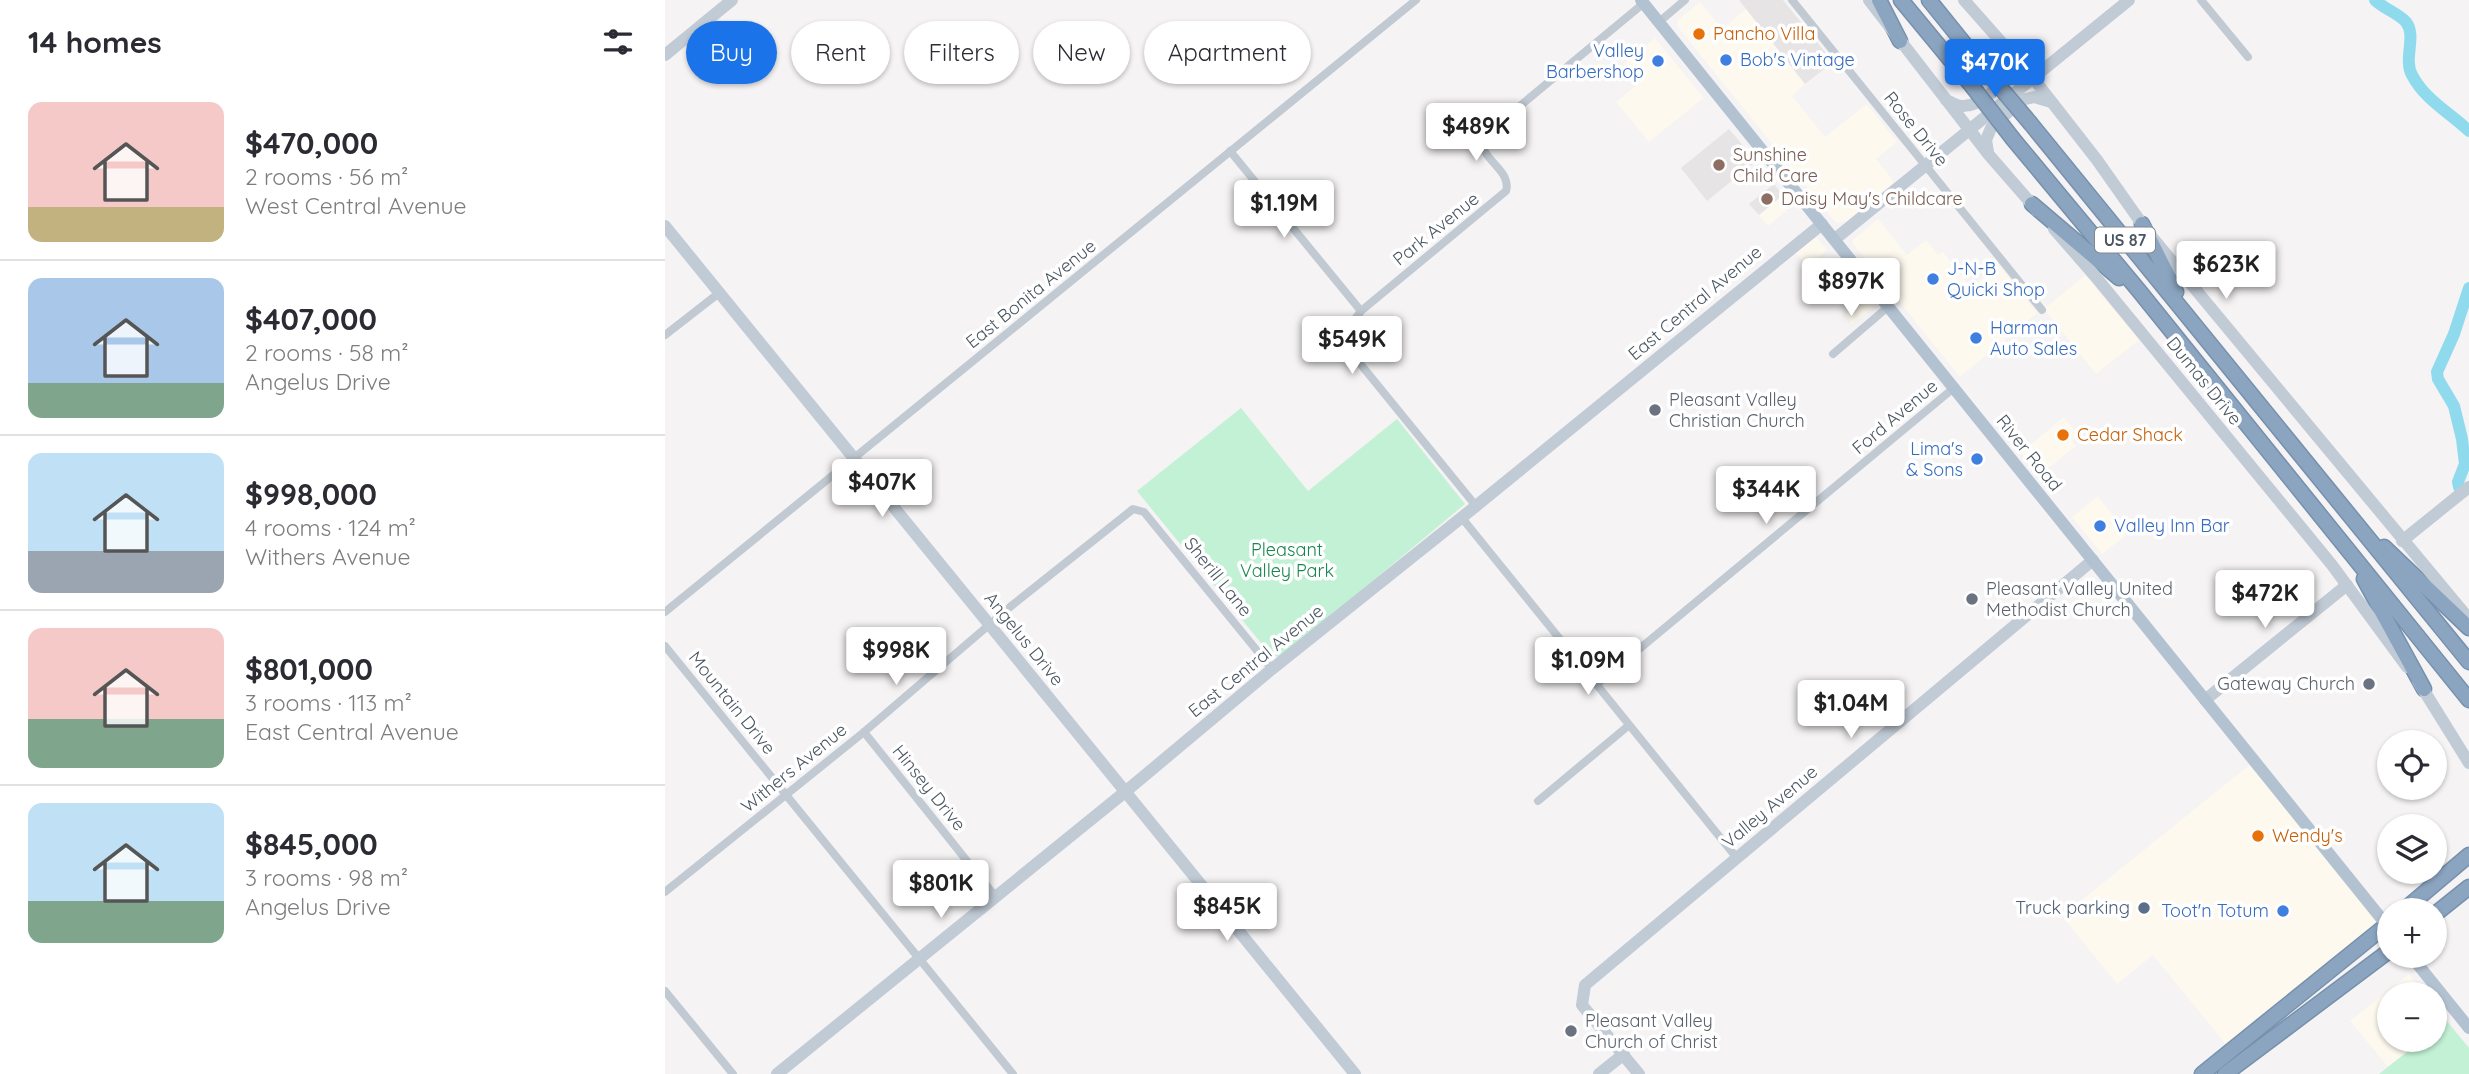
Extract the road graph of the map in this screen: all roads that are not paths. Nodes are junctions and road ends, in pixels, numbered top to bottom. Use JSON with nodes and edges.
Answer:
{"nodes":[{"id":1,"x":732,"y":0,"type":"edge"},
{"id":2,"x":1416,"y":0,"type":"edge"},
{"id":3,"x":1685,"y":0,"type":"edge"},
{"id":4,"x":1792,"y":0,"type":"edge"},
{"id":5,"x":1869,"y":0,"type":"edge"},
{"id":6,"x":1879,"y":0,"type":"edge"},
{"id":7,"x":1901,"y":0,"type":"edge"},
{"id":8,"x":1929,"y":0,"type":"edge"},
{"id":9,"x":1964,"y":0,"type":"edge"},
{"id":10,"x":2129,"y":0,"type":"edge"},
{"id":11,"x":2201,"y":0,"type":"edge"},
{"id":12,"x":1642,"y":2,"type":"edge"},
{"id":13,"x":1659,"y":22,"type":"junction"},
{"id":14,"x":1901,"y":41,"type":"junction"},
{"id":15,"x":2009,"y":50,"type":"junction"},
{"id":16,"x":665,"y":55,"type":"edge"},
{"id":17,"x":2248,"y":57,"type":"dead end"},
{"id":18,"x":2033,"y":78,"type":"junction"},
{"id":19,"x":1946,"y":100,"type":"junction"},
{"id":20,"x":2051,"y":102,"type":"junction"},
{"id":21,"x":1969,"y":130,"type":"junction"},
{"id":22,"x":1230,"y":151,"type":"junction"},
{"id":23,"x":1989,"y":155,"type":"junction"},
{"id":24,"x":1926,"y":166,"type":"junction"},
{"id":25,"x":2032,"y":204,"type":"junction"},
{"id":26,"x":1822,"y":224,"type":"junction"},
{"id":27,"x":2142,"y":224,"type":"junction"},
{"id":28,"x":665,"y":226,"type":"edge"},
{"id":29,"x":1835,"y":239,"type":"junction"},
{"id":30,"x":719,"y":293,"type":"junction"},
{"id":31,"x":1889,"y":306,"type":"junction"},
{"id":32,"x":2042,"y":310,"type":"dead end"},
{"id":33,"x":1361,"y":311,"type":"junction"},
{"id":34,"x":2160,"y":317,"type":"junction"},
{"id":35,"x":666,"y":331,"type":"edge"},
{"id":36,"x":1833,"y":354,"type":"dead end"},
{"id":37,"x":2220,"y":357,"type":"junction"},
{"id":38,"x":1955,"y":387,"type":"junction"},
{"id":39,"x":855,"y":458,"type":"junction"},
{"id":40,"x":2469,"y":487,"type":"edge"},
{"id":41,"x":1476,"y":506,"type":"junction"},
{"id":42,"x":1137,"y":508,"type":"joint"},
{"id":43,"x":1462,"y":518,"type":"junction"},
{"id":44,"x":2351,"y":518,"type":"junction"},
{"id":45,"x":2402,"y":541,"type":"junction"},
{"id":46,"x":2348,"y":550,"type":"junction"},
{"id":47,"x":2093,"y":559,"type":"junction"},
{"id":48,"x":2347,"y":585,"type":"junction"},
{"id":49,"x":665,"y":612,"type":"edge"},
{"id":50,"x":2469,"y":619,"type":"edge"},
{"id":51,"x":991,"y":626,"type":"junction"},
{"id":52,"x":2469,"y":628,"type":"edge"},
{"id":53,"x":665,"y":646,"type":"edge"},
{"id":54,"x":2469,"y":662,"type":"edge"},
{"id":55,"x":1272,"y":669,"type":"junction"},
{"id":56,"x":1597,"y":684,"type":"junction"},
{"id":57,"x":2424,"y":689,"type":"junction"},
{"id":58,"x":2205,"y":700,"type":"junction"},
{"id":59,"x":2469,"y":700,"type":"edge"},
{"id":60,"x":1628,"y":726,"type":"junction"},
{"id":61,"x":864,"y":732,"type":"junction"},
{"id":62,"x":2469,"y":763,"type":"edge"},
{"id":63,"x":1125,"y":792,"type":"junction"},
{"id":64,"x":787,"y":794,"type":"junction"},
{"id":65,"x":1538,"y":801,"type":"dead end"},
{"id":66,"x":2469,"y":855,"type":"edge"},
{"id":67,"x":1736,"y":857,"type":"junction"},
{"id":68,"x":2469,"y":887,"type":"edge"},
{"id":69,"x":665,"y":892,"type":"edge"},
{"id":70,"x":995,"y":896,"type":"junction"},
{"id":71,"x":2418,"y":898,"type":"edge"},
{"id":72,"x":2447,"y":905,"type":"edge"},
{"id":73,"x":2377,"y":911,"type":"edge"},
{"id":74,"x":2377,"y":934,"type":"edge"},
{"id":75,"x":920,"y":959,"type":"junction"},
{"id":76,"x":2377,"y":960,"type":"edge"},
{"id":77,"x":2421,"y":968,"type":"edge"},
{"id":78,"x":665,"y":991,"type":"edge"},
{"id":79,"x":2469,"y":1028,"type":"edge"},
{"id":80,"x":1624,"y":1054,"type":"junction"},
{"id":81,"x":733,"y":1074,"type":"edge"},
{"id":82,"x":777,"y":1074,"type":"edge"},
{"id":83,"x":1013,"y":1074,"type":"edge"},
{"id":84,"x":1355,"y":1074,"type":"edge"},
{"id":85,"x":1599,"y":1074,"type":"edge"},
{"id":86,"x":1639,"y":1074,"type":"edge"},
{"id":87,"x":2202,"y":1074,"type":"edge"},
{"id":88,"x":2225,"y":1074,"type":"edge"}],
"edges":[{"from":1,"to":16,"type":"street"},
{"from":2,"to":22,"type":"street","name":"East Bonita Avenue"},
{"from":3,"to":13,"type":"street"},
{"from":4,"to":24,"type":"street","name":"Rose Drive"},
{"from":5,"to":14,"type":"street","name":"Dumas Drive"},
{"from":6,"to":14,"type":"highway"},
{"from":7,"to":34,"type":"highway","number":"US 87","bridge":true},
{"from":8,"to":37,"type":"highway","number":"US 87","bridge":true},
{"from":9,"to":15,"type":"street"},
{"from":10,"to":18,"type":"street"},
{"from":11,"to":17,"type":"street"},
{"from":12,"to":13,"type":"main road","name":"River Road"},
{"from":12,"to":33,"type":"street","name":"Park Avenue"},
{"from":13,"to":26,"type":"main road","name":"River Road"},
{"from":14,"to":19,"type":"street","name":"Dumas Drive"},
{"from":15,"to":18,"type":"street"},
{"from":15,"to":19,"type":"street"},
{"from":18,"to":20,"type":"street"},
{"from":18,"to":21,"type":"street"},
{"from":19,"to":21,"type":"street","name":"Dumas Drive"},
{"from":20,"to":23,"type":"street"},
{"from":20,"to":27,"type":"street"},
{"from":21,"to":23,"type":"street","name":"Dumas Drive"},
{"from":21,"to":24,"type":"street"},
{"from":22,"to":33,"type":"street"},
{"from":22,"to":39,"type":"street","name":"East Bonita Avenue"},
{"from":23,"to":25,"type":"street","name":"Dumas Drive"},
{"from":24,"to":29,"type":"street"},
{"from":24,"to":32,"type":"street","name":"Rose Drive"},
{"from":25,"to":34,"type":"highway"},
{"from":25,"to":48,"type":"street","name":"Dumas Drive"},
{"from":26,"to":29,"type":"main road","name":"River Road"},
{"from":26,"to":41,"type":"street","name":"East Central Avenue"},
{"from":27,"to":37,"type":"highway"},
{"from":27,"to":45,"type":"street"},
{"from":28,"to":30,"type":"street","name":"Angelus Drive"},
{"from":29,"to":31,"type":"main road","name":"River Road"},
{"from":30,"to":35,"type":"street"},
{"from":30,"to":39,"type":"street","name":"Angelus Drive"},
{"from":31,"to":36,"type":"street"},
{"from":31,"to":38,"type":"main road","name":"River Road"},
{"from":33,"to":41,"type":"street","name":"Park Avenue"},
{"from":34,"to":46,"type":"highway","number":"US 87"},
{"from":37,"to":44,"type":"highway","number":"US 87"},
{"from":38,"to":47,"type":"main road","name":"River Road"},
{"from":38,"to":56,"type":"street","name":"Ford Avenue"},
{"from":39,"to":49,"type":"street","name":"East Bonita Avenue"},
{"from":39,"to":51,"type":"street","name":"Angelus Drive"},
{"from":40,"to":45,"type":"street"},
{"from":41,"to":43,"type":"street","name":"East Central Avenue"},
{"from":42,"to":51,"type":"street","name":"Withers Avenue"},
{"from":42,"to":55,"type":"street","name":"Sherill Lane"},
{"from":43,"to":55,"type":"street","name":"East Central Avenue"},
{"from":43,"to":56,"type":"street"},
{"from":44,"to":52,"type":"highway"},
{"from":44,"to":54,"type":"highway","number":"US 87"},
{"from":45,"to":50,"type":"street"},
{"from":46,"to":57,"type":"highway"},
{"from":46,"to":59,"type":"highway","number":"US 87"},
{"from":47,"to":58,"type":"main road","name":"River Road"},
{"from":47,"to":67,"type":"street","name":"Valley Avenue"},
{"from":48,"to":57,"type":"street","name":"Dumas Drive"},
{"from":48,"to":58,"type":"street"},
{"from":51,"to":61,"type":"street","name":"Withers Avenue"},
{"from":51,"to":63,"type":"street","name":"Angelus Drive"},
{"from":53,"to":64,"type":"street","name":"Mountain Drive"},
{"from":55,"to":63,"type":"street","name":"East Central Avenue"},
{"from":56,"to":60,"type":"street"},
{"from":57,"to":62,"type":"street","name":"Dumas Drive"},
{"from":58,"to":73,"type":"main road","name":"River Road"},
{"from":60,"to":65,"type":"street"},
{"from":60,"to":67,"type":"street"},
{"from":61,"to":64,"type":"street","name":"Withers Avenue"},
{"from":61,"to":70,"type":"street","name":"Hinsey Drive"},
{"from":63,"to":70,"type":"street","name":"East Central Avenue"},
{"from":63,"to":84,"type":"street","name":"Angelus Drive"},
{"from":64,"to":69,"type":"street","name":"Withers Avenue"},
{"from":64,"to":75,"type":"street","name":"Mountain Drive"},
{"from":66,"to":71,"type":"highway"},
{"from":67,"to":80,"type":"street","name":"Valley Avenue"},
{"from":68,"to":72,"type":"highway"},
{"from":70,"to":75,"type":"street","name":"East Central Avenue"},
{"from":74,"to":87,"type":"highway"},
{"from":75,"to":82,"type":"street","name":"East Central Avenue"},
{"from":75,"to":83,"type":"street","name":"Mountain Drive"},
{"from":76,"to":88,"type":"highway"},
{"from":77,"to":79,"type":"main road"},
{"from":78,"to":81,"type":"street"},
{"from":80,"to":85,"type":"street"},
{"from":80,"to":86,"type":"street","name":"Valley Avenue"}]}
